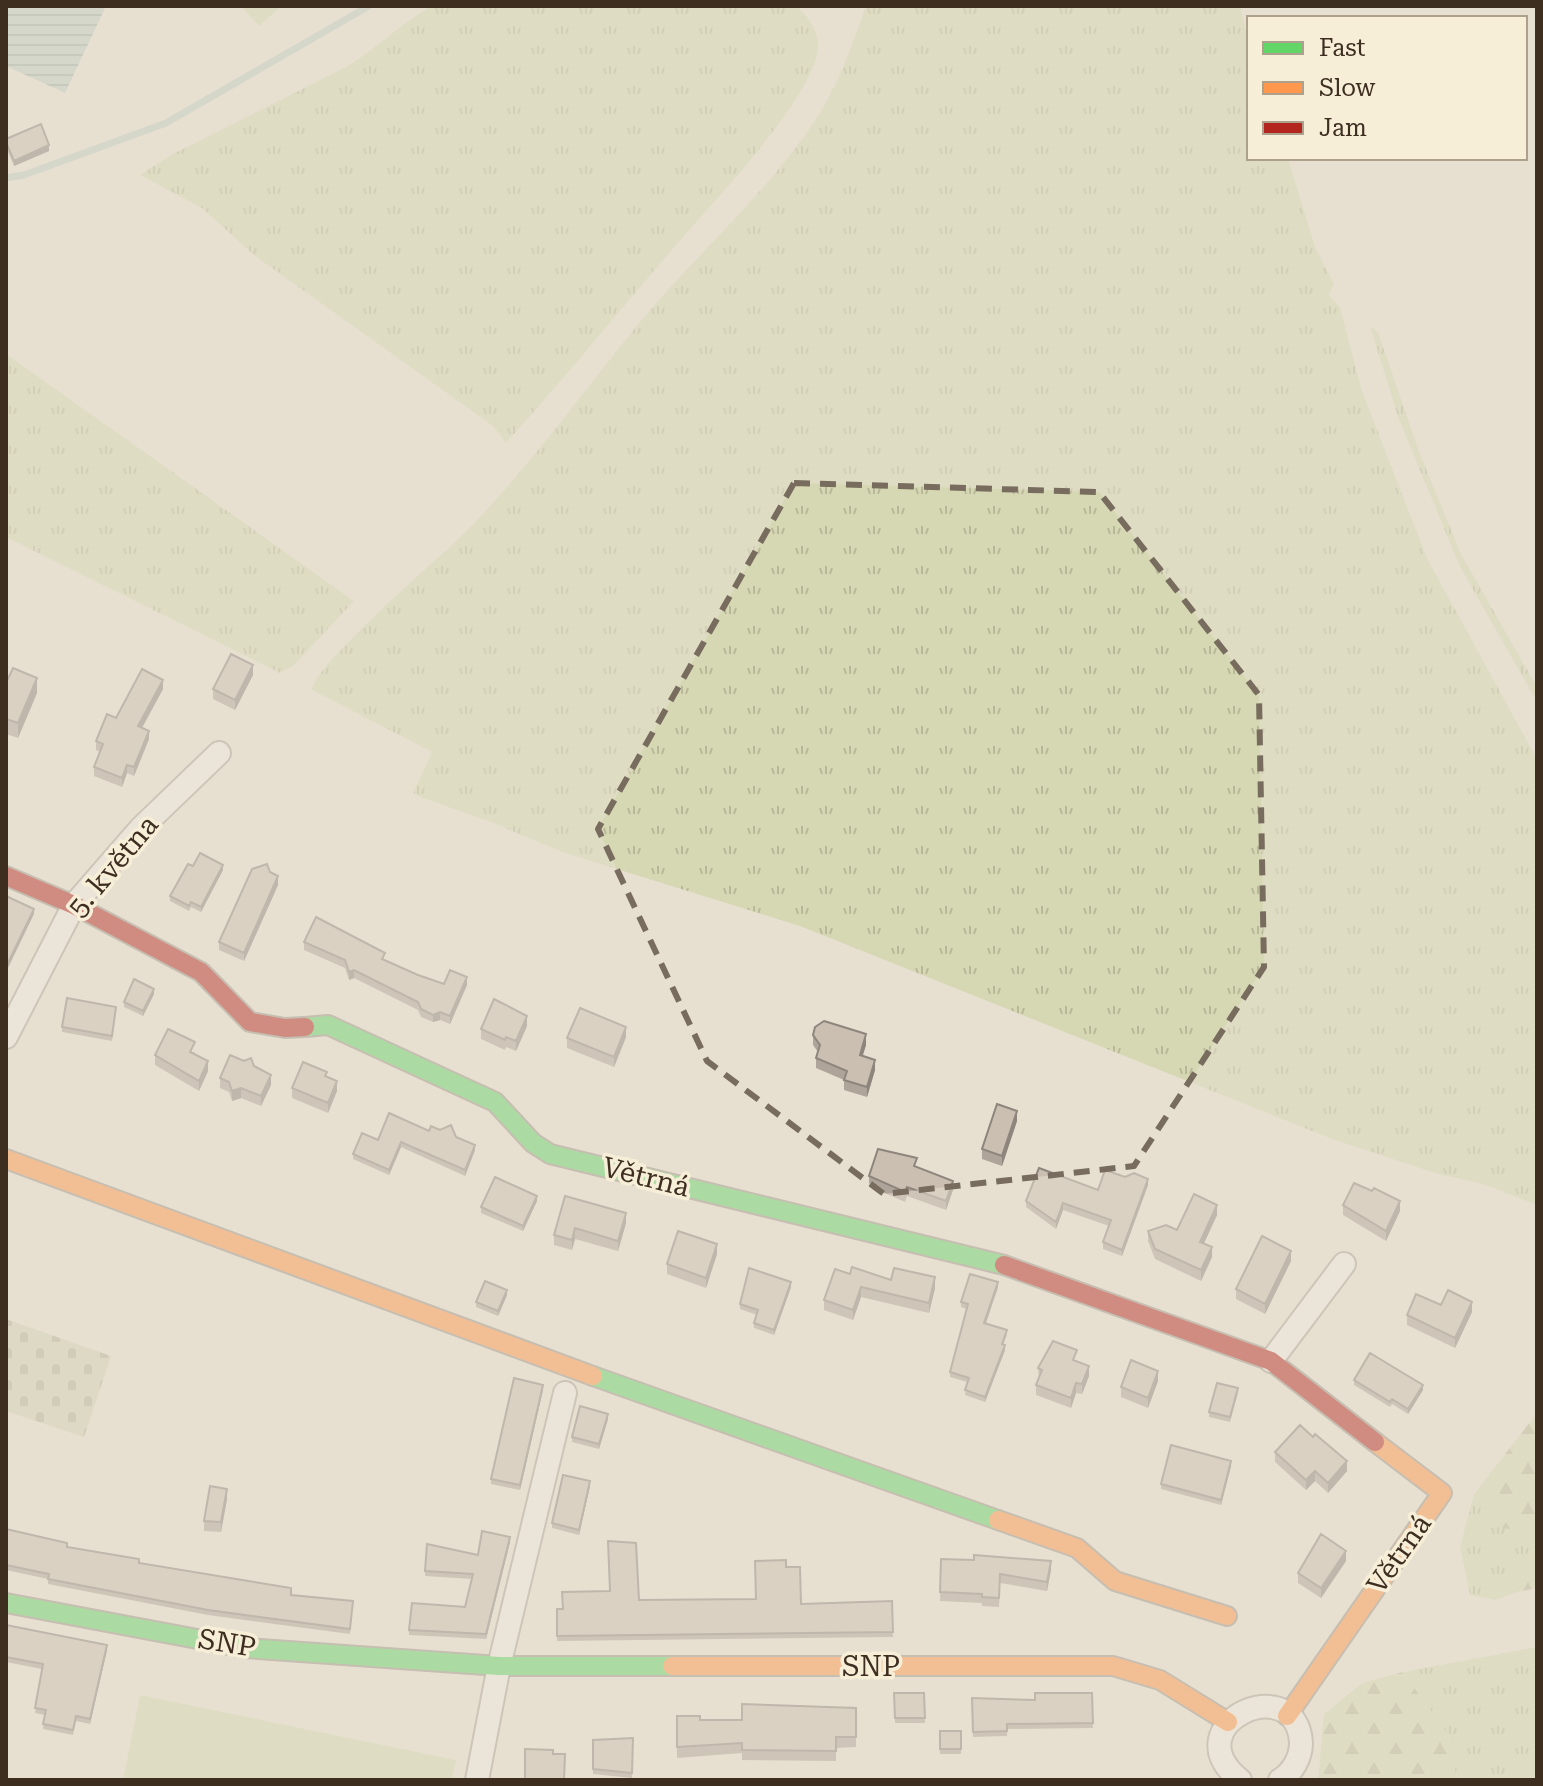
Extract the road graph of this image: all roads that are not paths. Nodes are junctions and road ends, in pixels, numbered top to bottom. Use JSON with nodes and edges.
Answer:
{"nodes":[{"id":1,"x":219,"y":753,"type":"dead end"},
{"id":2,"x":6,"y":876,"type":"edge"},
{"id":3,"x":74,"y":905,"type":"junction"},
{"id":4,"x":6,"y":1037,"type":"edge"},
{"id":5,"x":6,"y":1159,"type":"edge"},
{"id":6,"x":1344,"y":1264,"type":"dead end"},
{"id":7,"x":1271,"y":1361,"type":"junction"},
{"id":8,"x":565,"y":1393,"type":"dead end"},
{"id":9,"x":6,"y":1603,"type":"edge"},
{"id":10,"x":1227,"y":1616,"type":"dead end"},
{"id":11,"x":499,"y":1666,"type":"junction"},
{"id":12,"x":1287,"y":1716,"type":"junction"},
{"id":13,"x":1228,"y":1722,"type":"junction"},
{"id":14,"x":477,"y":1780,"type":"edge"},
{"id":15,"x":1240,"y":1780,"type":"edge"},
{"id":16,"x":1280,"y":1780,"type":"edge"}],
"edges":[{"from":1,"to":3,"type":"street","name":"5. května"},
{"from":2,"to":3,"type":"street","name":"Větrná"},
{"from":3,"to":4,"type":"street","name":"5. května"},
{"from":3,"to":7,"type":"street","name":"Větrná"},
{"from":5,"to":10,"type":"street"},
{"from":6,"to":7,"type":"street"},
{"from":7,"to":12,"type":"street","name":"Větrná"},
{"from":8,"to":11,"type":"street"},
{"from":9,"to":11,"type":"street","name":"SNP"},
{"from":11,"to":13,"type":"street","name":"SNP"},
{"from":11,"to":14,"type":"street"},
{"from":12,"to":13,"type":"street"},
{"from":12,"to":16,"type":"street"},
{"from":13,"to":15,"type":"street"}]}
